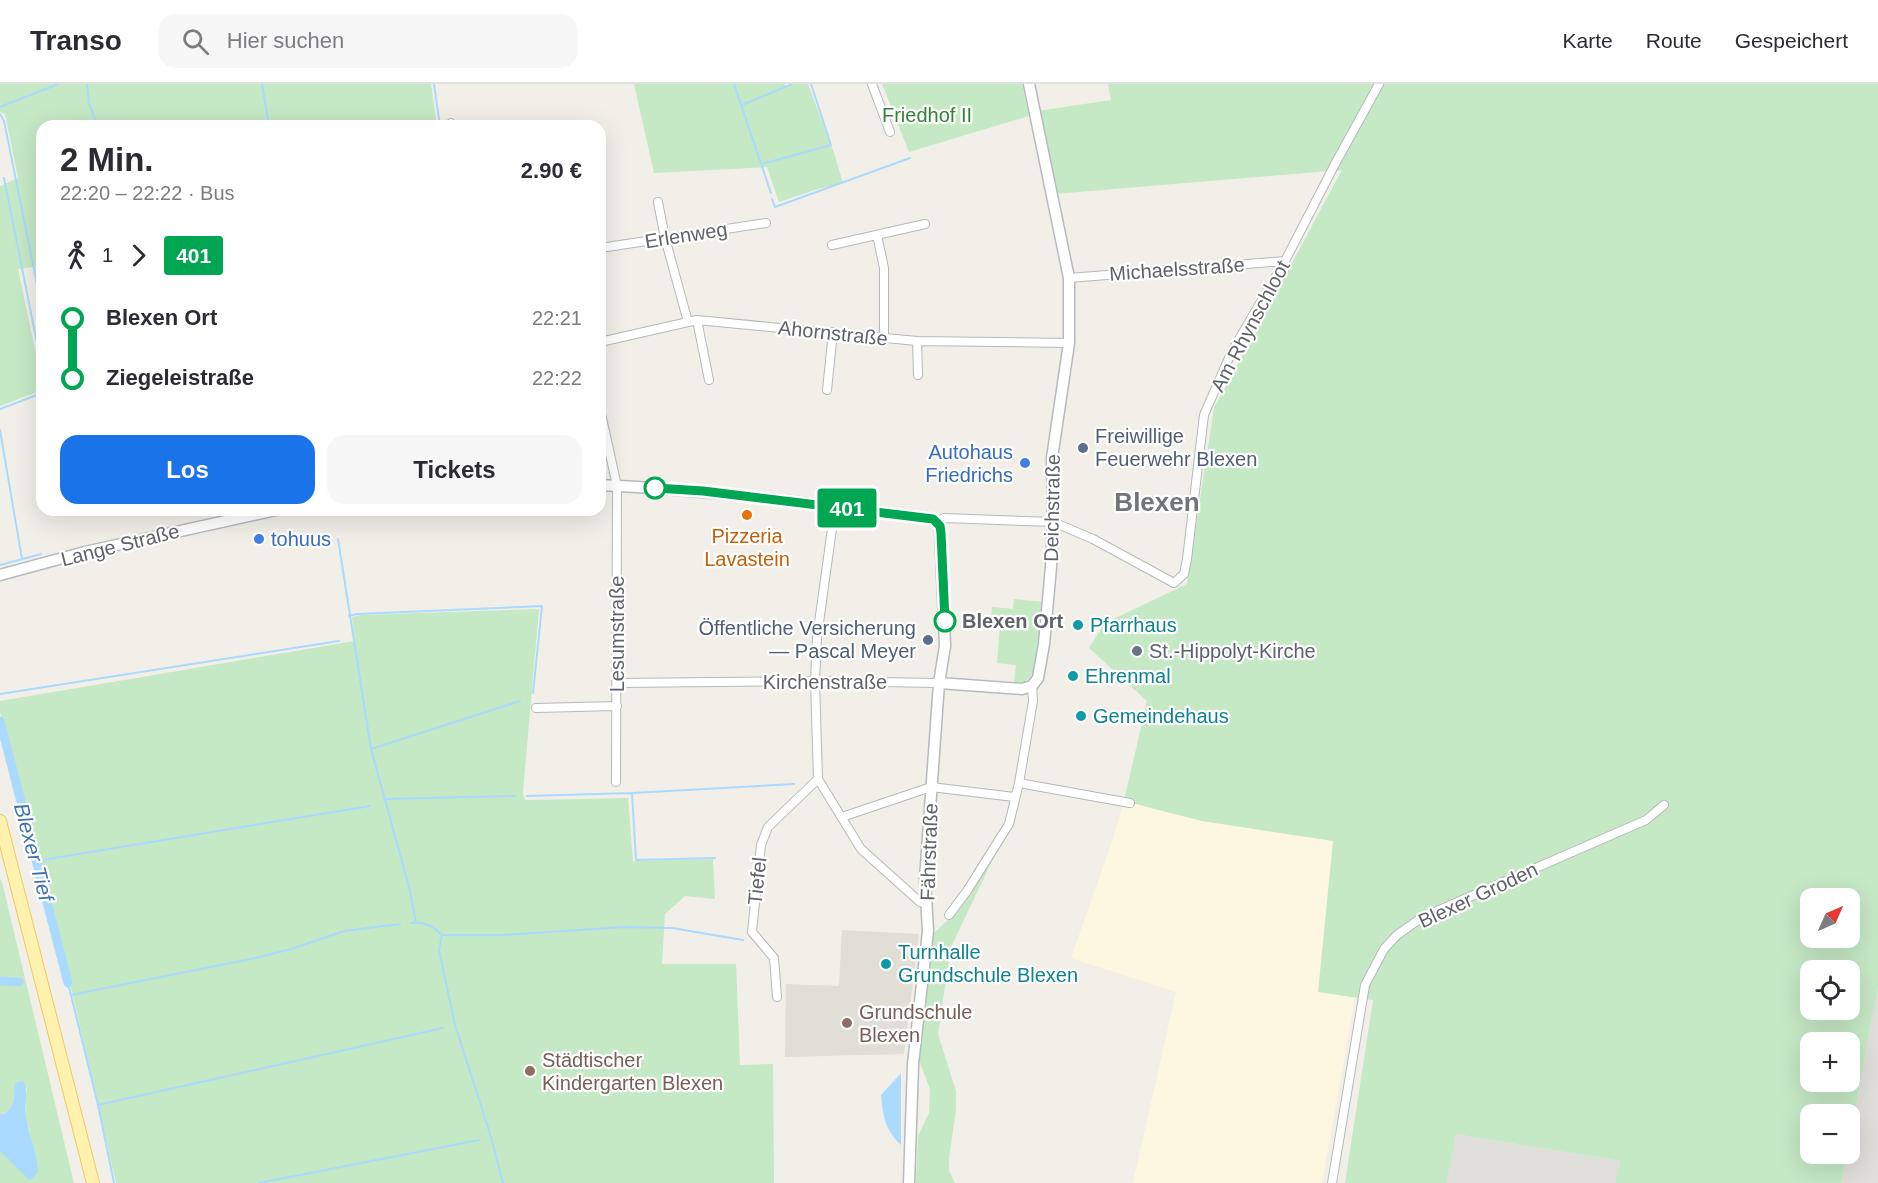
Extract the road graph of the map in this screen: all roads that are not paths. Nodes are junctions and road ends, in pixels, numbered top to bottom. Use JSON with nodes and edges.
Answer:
{"nodes":[{"id":1,"x":872,"y":84,"type":"edge"},
{"id":2,"x":1029,"y":84,"type":"edge"},
{"id":3,"x":1379,"y":84,"type":"edge"},
{"id":4,"x":890,"y":132,"type":"dead end"},
{"id":5,"x":657,"y":202,"type":"dead end"},
{"id":6,"x":766,"y":223,"type":"dead end"},
{"id":7,"x":925,"y":224,"type":"dead end"},
{"id":8,"x":877,"y":235,"type":"junction"},
{"id":9,"x":665,"y":238,"type":"junction"},
{"id":10,"x":831,"y":245,"type":"dead end"},
{"id":11,"x":607,"y":247,"type":"dead end"},
{"id":12,"x":1285,"y":261,"type":"junction"},
{"id":13,"x":1069,"y":278,"type":"junction"},
{"id":14,"x":692,"y":321,"type":"junction"},
{"id":15,"x":833,"y":332,"type":"junction"},
{"id":16,"x":884,"y":339,"type":"junction"},
{"id":17,"x":606,"y":341,"type":"edge"},
{"id":18,"x":917,"y":341,"type":"junction"},
{"id":19,"x":1069,"y":343,"type":"junction"},
{"id":20,"x":918,"y":375,"type":"dead end"},
{"id":21,"x":709,"y":380,"type":"dead end"},
{"id":22,"x":826,"y":390,"type":"dead end"},
{"id":23,"x":606,"y":436,"type":"edge"},
{"id":24,"x":606,"y":485,"type":"edge"},
{"id":25,"x":617,"y":486,"type":"junction"},
{"id":26,"x":835,"y":507,"type":"junction"},
{"id":27,"x":249,"y":516,"type":"edge"},
{"id":28,"x":937,"y":521,"type":"junction"},
{"id":29,"x":1053,"y":522,"type":"junction"},
{"id":30,"x":0,"y":575,"type":"edge"},
{"id":31,"x":815,"y":681,"type":"junction"},
{"id":32,"x":618,"y":683,"type":"junction"},
{"id":33,"x":939,"y":683,"type":"junction"},
{"id":34,"x":1032,"y":686,"type":"junction"},
{"id":35,"x":617,"y":706,"type":"junction"},
{"id":36,"x":536,"y":708,"type":"dead end"},
{"id":37,"x":818,"y":779,"type":"junction"},
{"id":38,"x":616,"y":782,"type":"dead end"},
{"id":39,"x":1019,"y":783,"type":"junction"},
{"id":40,"x":932,"y":787,"type":"junction"},
{"id":41,"x":1014,"y":797,"type":"junction"},
{"id":42,"x":1130,"y":803,"type":"dead end"},
{"id":43,"x":1664,"y":805,"type":"dead end"},
{"id":44,"x":842,"y":817,"type":"junction"},
{"id":45,"x":0,"y":821,"type":"edge"},
{"id":46,"x":2,"y":840,"type":"edge"},
{"id":47,"x":4,"y":856,"type":"edge"},
{"id":48,"x":926,"y":904,"type":"junction"},
{"id":49,"x":949,"y":915,"type":"dead end"},
{"id":50,"x":777,"y":997,"type":"dead end"},
{"id":51,"x":93,"y":1183,"type":"edge"},
{"id":52,"x":909,"y":1183,"type":"edge"},
{"id":53,"x":1332,"y":1183,"type":"edge"}],
"edges":[{"from":1,"to":4,"type":"street"},
{"from":2,"to":13,"type":"street","name":"Deichstraße"},
{"from":3,"to":12,"type":"street","name":"Am Rhynschloot"},
{"from":5,"to":9,"type":"street"},
{"from":6,"to":9,"type":"street","name":"Erlenweg"},
{"from":7,"to":8,"type":"street"},
{"from":8,"to":10,"type":"street"},
{"from":8,"to":16,"type":"street"},
{"from":9,"to":11,"type":"street","name":"Erlenweg"},
{"from":9,"to":14,"type":"street"},
{"from":12,"to":13,"type":"street","name":"Michaelsstraße"},
{"from":12,"to":29,"type":"street","name":"Am Rhynschloot"},
{"from":13,"to":19,"type":"street","name":"Deichstraße"},
{"from":14,"to":15,"type":"street","name":"Ahornstraße"},
{"from":14,"to":17,"type":"street","name":"Ahornstraße"},
{"from":14,"to":21,"type":"street"},
{"from":15,"to":16,"type":"street","name":"Ahornstraße"},
{"from":15,"to":22,"type":"street"},
{"from":16,"to":18,"type":"street","name":"Ahornstraße"},
{"from":18,"to":19,"type":"street","name":"Ahornstraße"},
{"from":18,"to":20,"type":"street"},
{"from":19,"to":29,"type":"street","name":"Deichstraße"},
{"from":23,"to":25,"type":"street","name":"Lesumstraße"},
{"from":24,"to":25,"type":"street"},
{"from":25,"to":26,"type":"street"},
{"from":25,"to":32,"type":"street","name":"Lesumstraße"},
{"from":26,"to":28,"type":"street"},
{"from":26,"to":31,"type":"street"},
{"from":27,"to":30,"type":"street","name":"Lange Straße"},
{"from":28,"to":29,"type":"street"},
{"from":28,"to":33,"type":"street","name":"Fährstraße"},
{"from":29,"to":34,"type":"street","name":"Deichstraße"},
{"from":31,"to":32,"type":"street","name":"Kirchenstraße"},
{"from":31,"to":33,"type":"street","name":"Kirchenstraße"},
{"from":31,"to":37,"type":"street"},
{"from":32,"to":35,"type":"street","name":"Lesumstraße"},
{"from":33,"to":34,"type":"street","name":"Kirchenstraße"},
{"from":33,"to":40,"type":"street","name":"Fährstraße"},
{"from":34,"to":39,"type":"street","name":"Deichstraße"},
{"from":35,"to":36,"type":"street"},
{"from":35,"to":38,"type":"street","name":"Lesumstraße"},
{"from":37,"to":44,"type":"street"},
{"from":37,"to":50,"type":"street","name":"Tiefel"},
{"from":39,"to":41,"type":"street","name":"Deichstraße"},
{"from":39,"to":42,"type":"street"},
{"from":40,"to":41,"type":"street"},
{"from":40,"to":44,"type":"street"},
{"from":40,"to":48,"type":"street","name":"Fährstraße"},
{"from":41,"to":49,"type":"street","name":"Deichstraße"},
{"from":43,"to":53,"type":"street","name":"Blexer Groden"},
{"from":44,"to":48,"type":"street"},
{"from":45,"to":46,"type":"main road"},
{"from":46,"to":47,"type":"main road"},
{"from":47,"to":51,"type":"main road"},
{"from":48,"to":52,"type":"street","name":"Fährstraße"}]}
